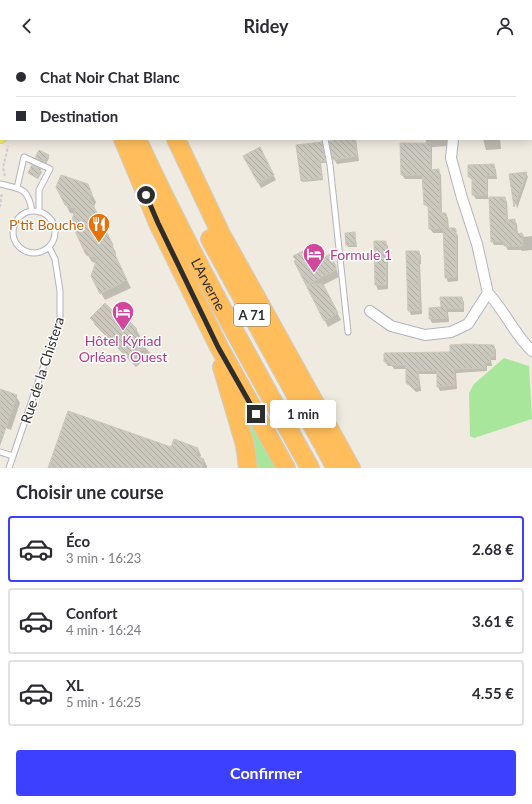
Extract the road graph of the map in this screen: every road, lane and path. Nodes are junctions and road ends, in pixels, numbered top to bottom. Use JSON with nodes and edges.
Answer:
{"nodes":[{"id":1,"x":11,"y":140,"type":"edge"},
{"id":2,"x":123,"y":140,"type":"edge"},
{"id":3,"x":137,"y":140,"type":"edge"},
{"id":4,"x":164,"y":140,"type":"edge"},
{"id":5,"x":176,"y":140,"type":"edge"},
{"id":6,"x":325,"y":140,"type":"edge"},
{"id":7,"x":453,"y":140,"type":"edge"},
{"id":8,"x":6,"y":177,"type":"dead end"},
{"id":9,"x":0,"y":184,"type":"edge"},
{"id":10,"x":18,"y":188,"type":"junction"},
{"id":11,"x":1,"y":197,"type":"dead end"},
{"id":12,"x":0,"y":207,"type":"edge"},
{"id":13,"x":32,"y":211,"type":"junction"},
{"id":14,"x":39,"y":212,"type":"junction"},
{"id":15,"x":49,"y":247,"type":"junction"},
{"id":16,"x":488,"y":293,"type":"junction"},
{"id":17,"x":370,"y":311,"type":"dead end"},
{"id":18,"x":348,"y":332,"type":"dead end"},
{"id":19,"x":218,"y":347,"type":"junction"},
{"id":20,"x":532,"y":351,"type":"edge"},
{"id":21,"x":327,"y":424,"type":"junction"},
{"id":22,"x":0,"y":452,"type":"edge"},
{"id":23,"x":13,"y":456,"type":"junction"},
{"id":24,"x":9,"y":468,"type":"edge"},
{"id":25,"x":248,"y":468,"type":"edge"},
{"id":26,"x":286,"y":468,"type":"edge"},
{"id":27,"x":310,"y":468,"type":"edge"},
{"id":28,"x":336,"y":468,"type":"edge"},
{"id":29,"x":351,"y":468,"type":"edge"},
{"id":30,"x":363,"y":468,"type":"edge"}],
"edges":[{"from":1,"to":8,"type":"path"},
{"from":2,"to":19,"type":"highway"},
{"from":3,"to":27,"type":"highway","name":"L'Arverne","number":"A 71"},
{"from":4,"to":28,"type":"highway","name":"L'Arverne","number":"A 71"},
{"from":5,"to":21,"type":"highway"},
{"from":6,"to":18,"type":"lane"},
{"from":7,"to":16,"type":"street"},
{"from":9,"to":10,"type":"lane"},
{"from":10,"to":13,"type":"lane"},
{"from":10,"to":14,"type":"lane"},
{"from":11,"to":12,"type":"path"},
{"from":13,"to":14,"type":"lane"},
{"from":13,"to":15,"type":"lane"},
{"from":14,"to":15,"type":"lane"},
{"from":15,"to":23,"type":"lane","name":"Rue de la Chistera"},
{"from":16,"to":17,"type":"street"},
{"from":16,"to":20,"type":"street"},
{"from":19,"to":25,"type":"highway"},
{"from":19,"to":26,"type":"highway"},
{"from":21,"to":29,"type":"highway"},
{"from":21,"to":30,"type":"highway"},
{"from":22,"to":23,"type":"lane"},
{"from":23,"to":24,"type":"lane","name":"Rue de la Chistera"}]}
